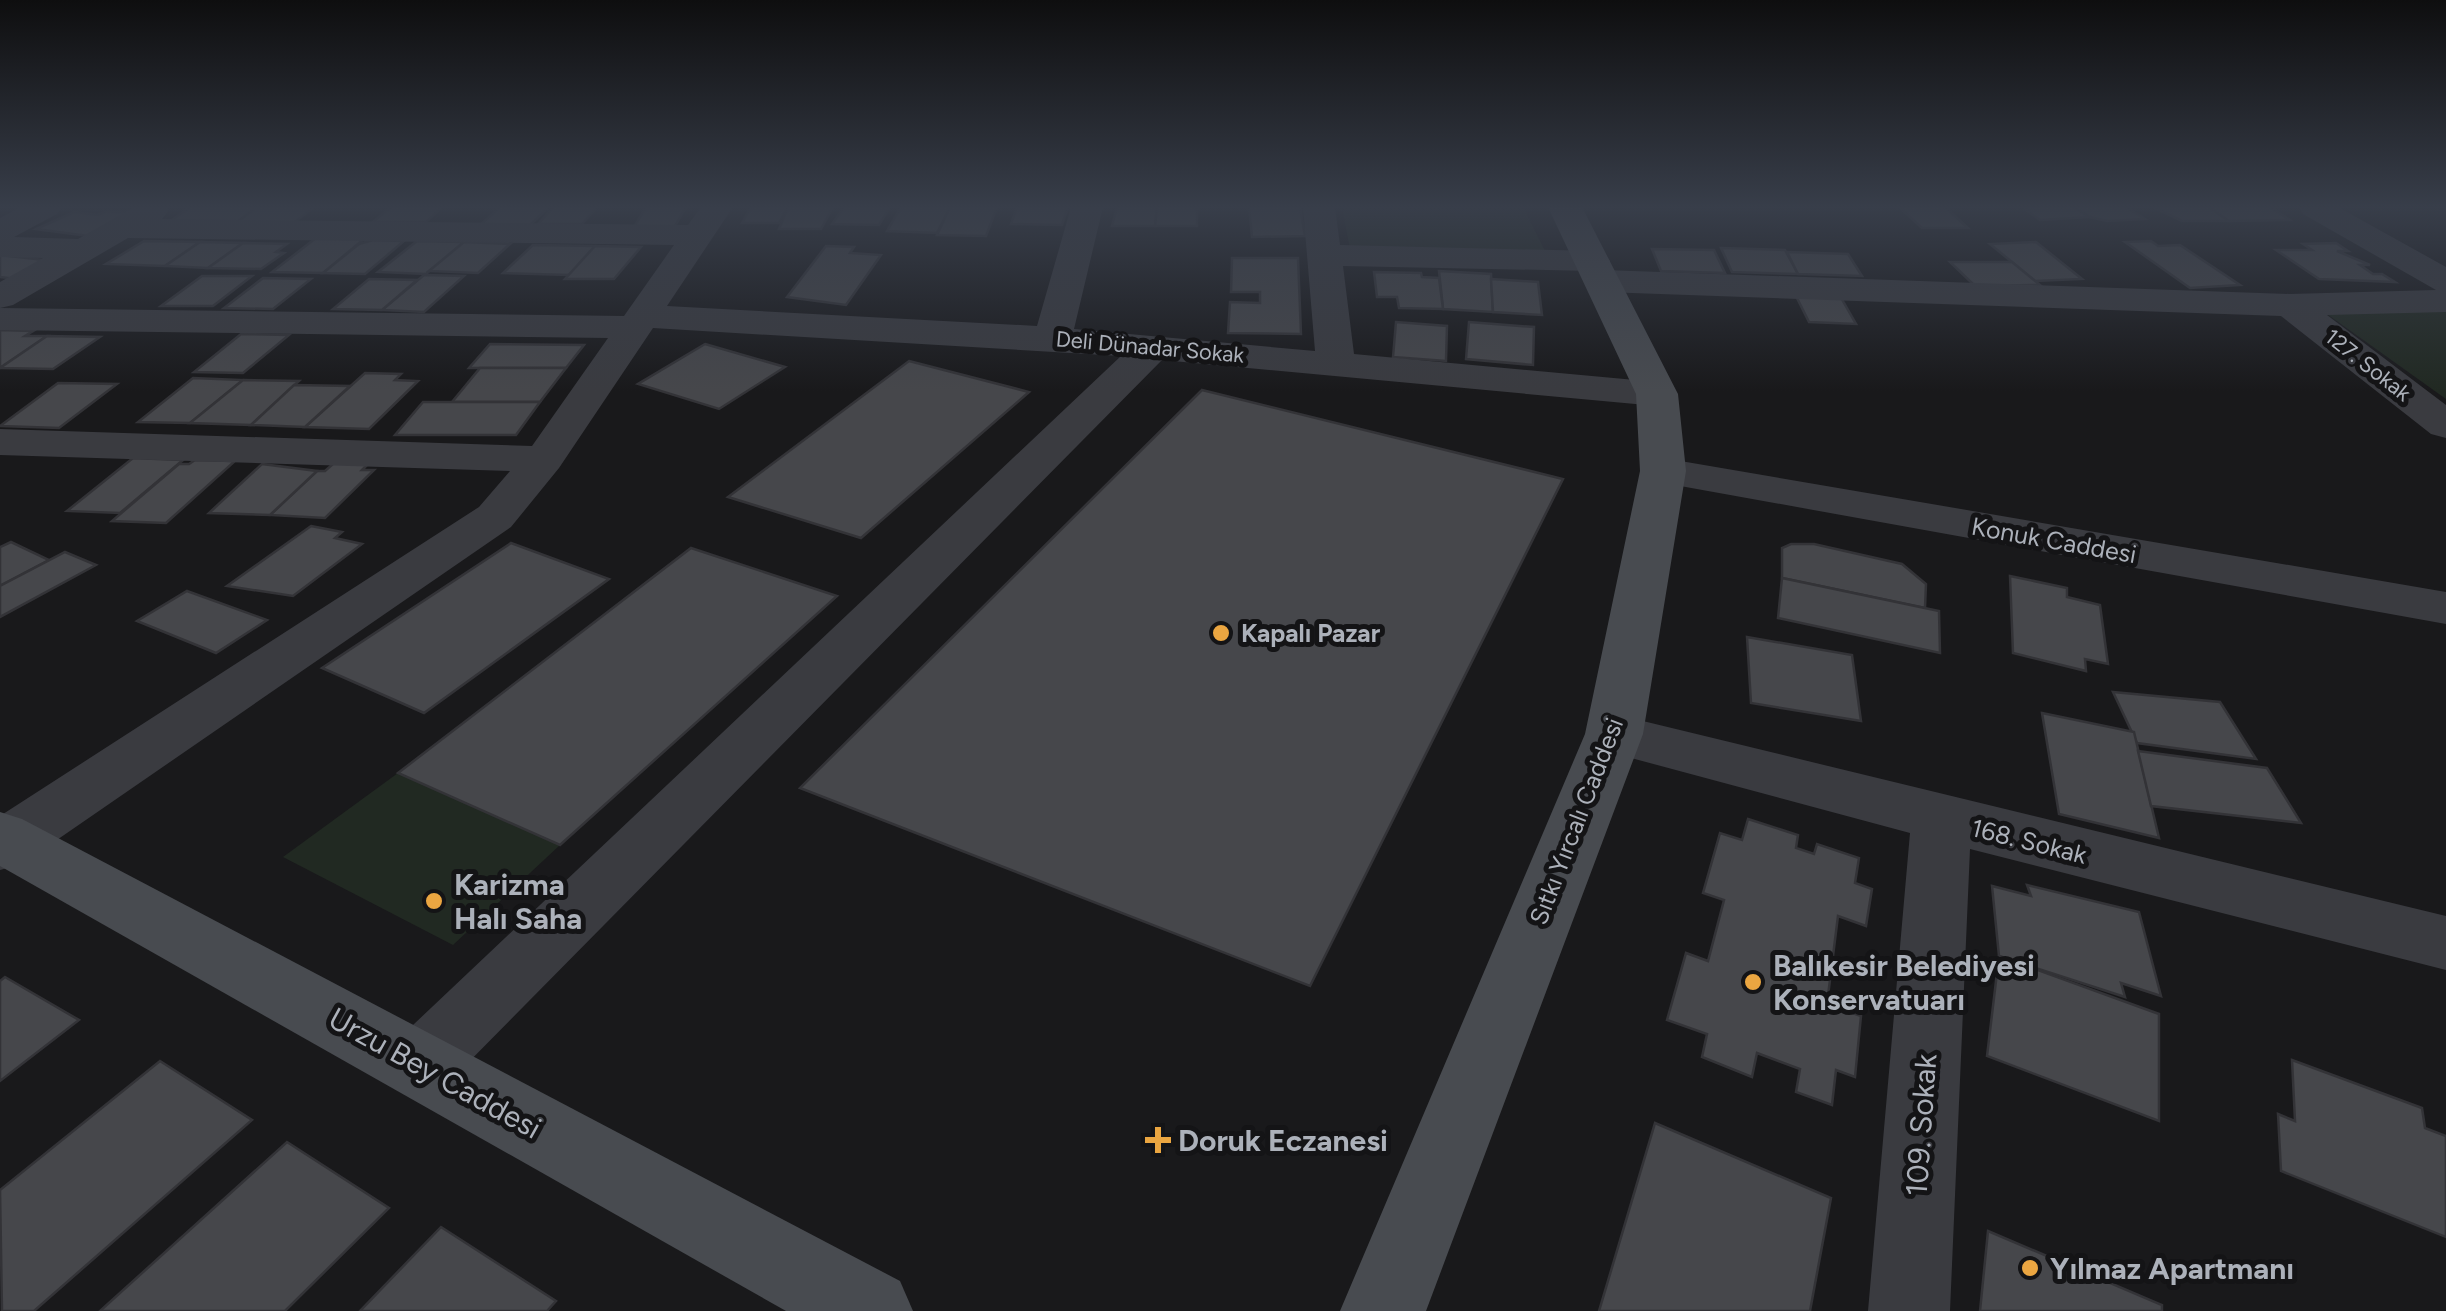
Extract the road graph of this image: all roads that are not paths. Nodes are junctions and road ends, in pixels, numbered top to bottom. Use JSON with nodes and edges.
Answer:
{"nodes":[{"id":1,"x":53,"y":268,"type":"edge"},
{"id":2,"x":674,"y":268,"type":"edge"},
{"id":3,"x":1071,"y":268,"type":"edge"},
{"id":4,"x":1326,"y":268,"type":"edge"},
{"id":5,"x":1553,"y":268,"type":"edge"},
{"id":6,"x":1597,"y":268,"type":"edge"},
{"id":7,"x":2422,"y":268,"type":"edge"},
{"id":8,"x":1598,"y":271,"type":"junction"},
{"id":9,"x":2446,"y":282,"type":"edge"},
{"id":10,"x":0,"y":297,"type":"edge"},
{"id":11,"x":2446,"y":300,"type":"edge"},
{"id":12,"x":2290,"y":305,"type":"junction"},
{"id":13,"x":0,"y":320,"type":"edge"},
{"id":14,"x":638,"y":322,"type":"junction"},
{"id":15,"x":1053,"y":338,"type":"junction"},
{"id":16,"x":1154,"y":346,"type":"junction"},
{"id":17,"x":1336,"y":366,"type":"junction"},
{"id":18,"x":1657,"y":394,"type":"junction"},
{"id":19,"x":2446,"y":425,"type":"edge"},
{"id":20,"x":0,"y":442,"type":"edge"},
{"id":21,"x":544,"y":458,"type":"junction"},
{"id":22,"x":1663,"y":471,"type":"junction"},
{"id":23,"x":2446,"y":608,"type":"edge"},
{"id":24,"x":1614,"y":734,"type":"junction"},
{"id":25,"x":1940,"y":819,"type":"junction"},
{"id":26,"x":3,"y":841,"type":"edge"},
{"id":27,"x":2446,"y":942,"type":"edge"},
{"id":28,"x":420,"y":1064,"type":"junction"},
{"id":29,"x":870,"y":1311,"type":"edge"},
{"id":30,"x":1382,"y":1311,"type":"edge"},
{"id":31,"x":1909,"y":1311,"type":"edge"}],
"edges":[{"from":1,"to":10,"type":"street"},
{"from":2,"to":14,"type":"street"},
{"from":3,"to":15,"type":"street"},
{"from":4,"to":17,"type":"street"},
{"from":5,"to":8,"type":"street"},
{"from":6,"to":8,"type":"main road","name":"Sıtkı Yırcalı Caddesi"},
{"from":7,"to":9,"type":"street"},
{"from":8,"to":12,"type":"street"},
{"from":8,"to":18,"type":"main road","name":"Sıtkı Yırcalı Caddesi"},
{"from":11,"to":12,"type":"street"},
{"from":12,"to":19,"type":"street","name":"127. Sokak"},
{"from":13,"to":14,"type":"street","name":"Deli Dünadar Sokak"},
{"from":14,"to":15,"type":"street","name":"Deli Dünadar Sokak"},
{"from":14,"to":21,"type":"street"},
{"from":15,"to":16,"type":"street","name":"Deli Dünadar Sokak"},
{"from":16,"to":17,"type":"street","name":"Deli Dünadar Sokak"},
{"from":16,"to":28,"type":"street"},
{"from":17,"to":18,"type":"street","name":"Deli Dünadar Sokak"},
{"from":18,"to":22,"type":"main road","name":"Sıtkı Yırcalı Caddesi"},
{"from":20,"to":21,"type":"street"},
{"from":21,"to":26,"type":"street"},
{"from":22,"to":23,"type":"street","name":"Konuk Caddesi"},
{"from":22,"to":24,"type":"main road","name":"Sıtkı Yırcalı Caddesi"},
{"from":24,"to":25,"type":"street","name":"168. Sokak"},
{"from":24,"to":30,"type":"main road","name":"Sıtkı Yırcalı Caddesi"},
{"from":25,"to":27,"type":"street","name":"168. Sokak"},
{"from":25,"to":31,"type":"street","name":"109. Sokak"},
{"from":26,"to":28,"type":"main road","name":"Urzu Bey Caddesi"},
{"from":28,"to":29,"type":"main road","name":"Urzu Bey Caddesi"}]}
